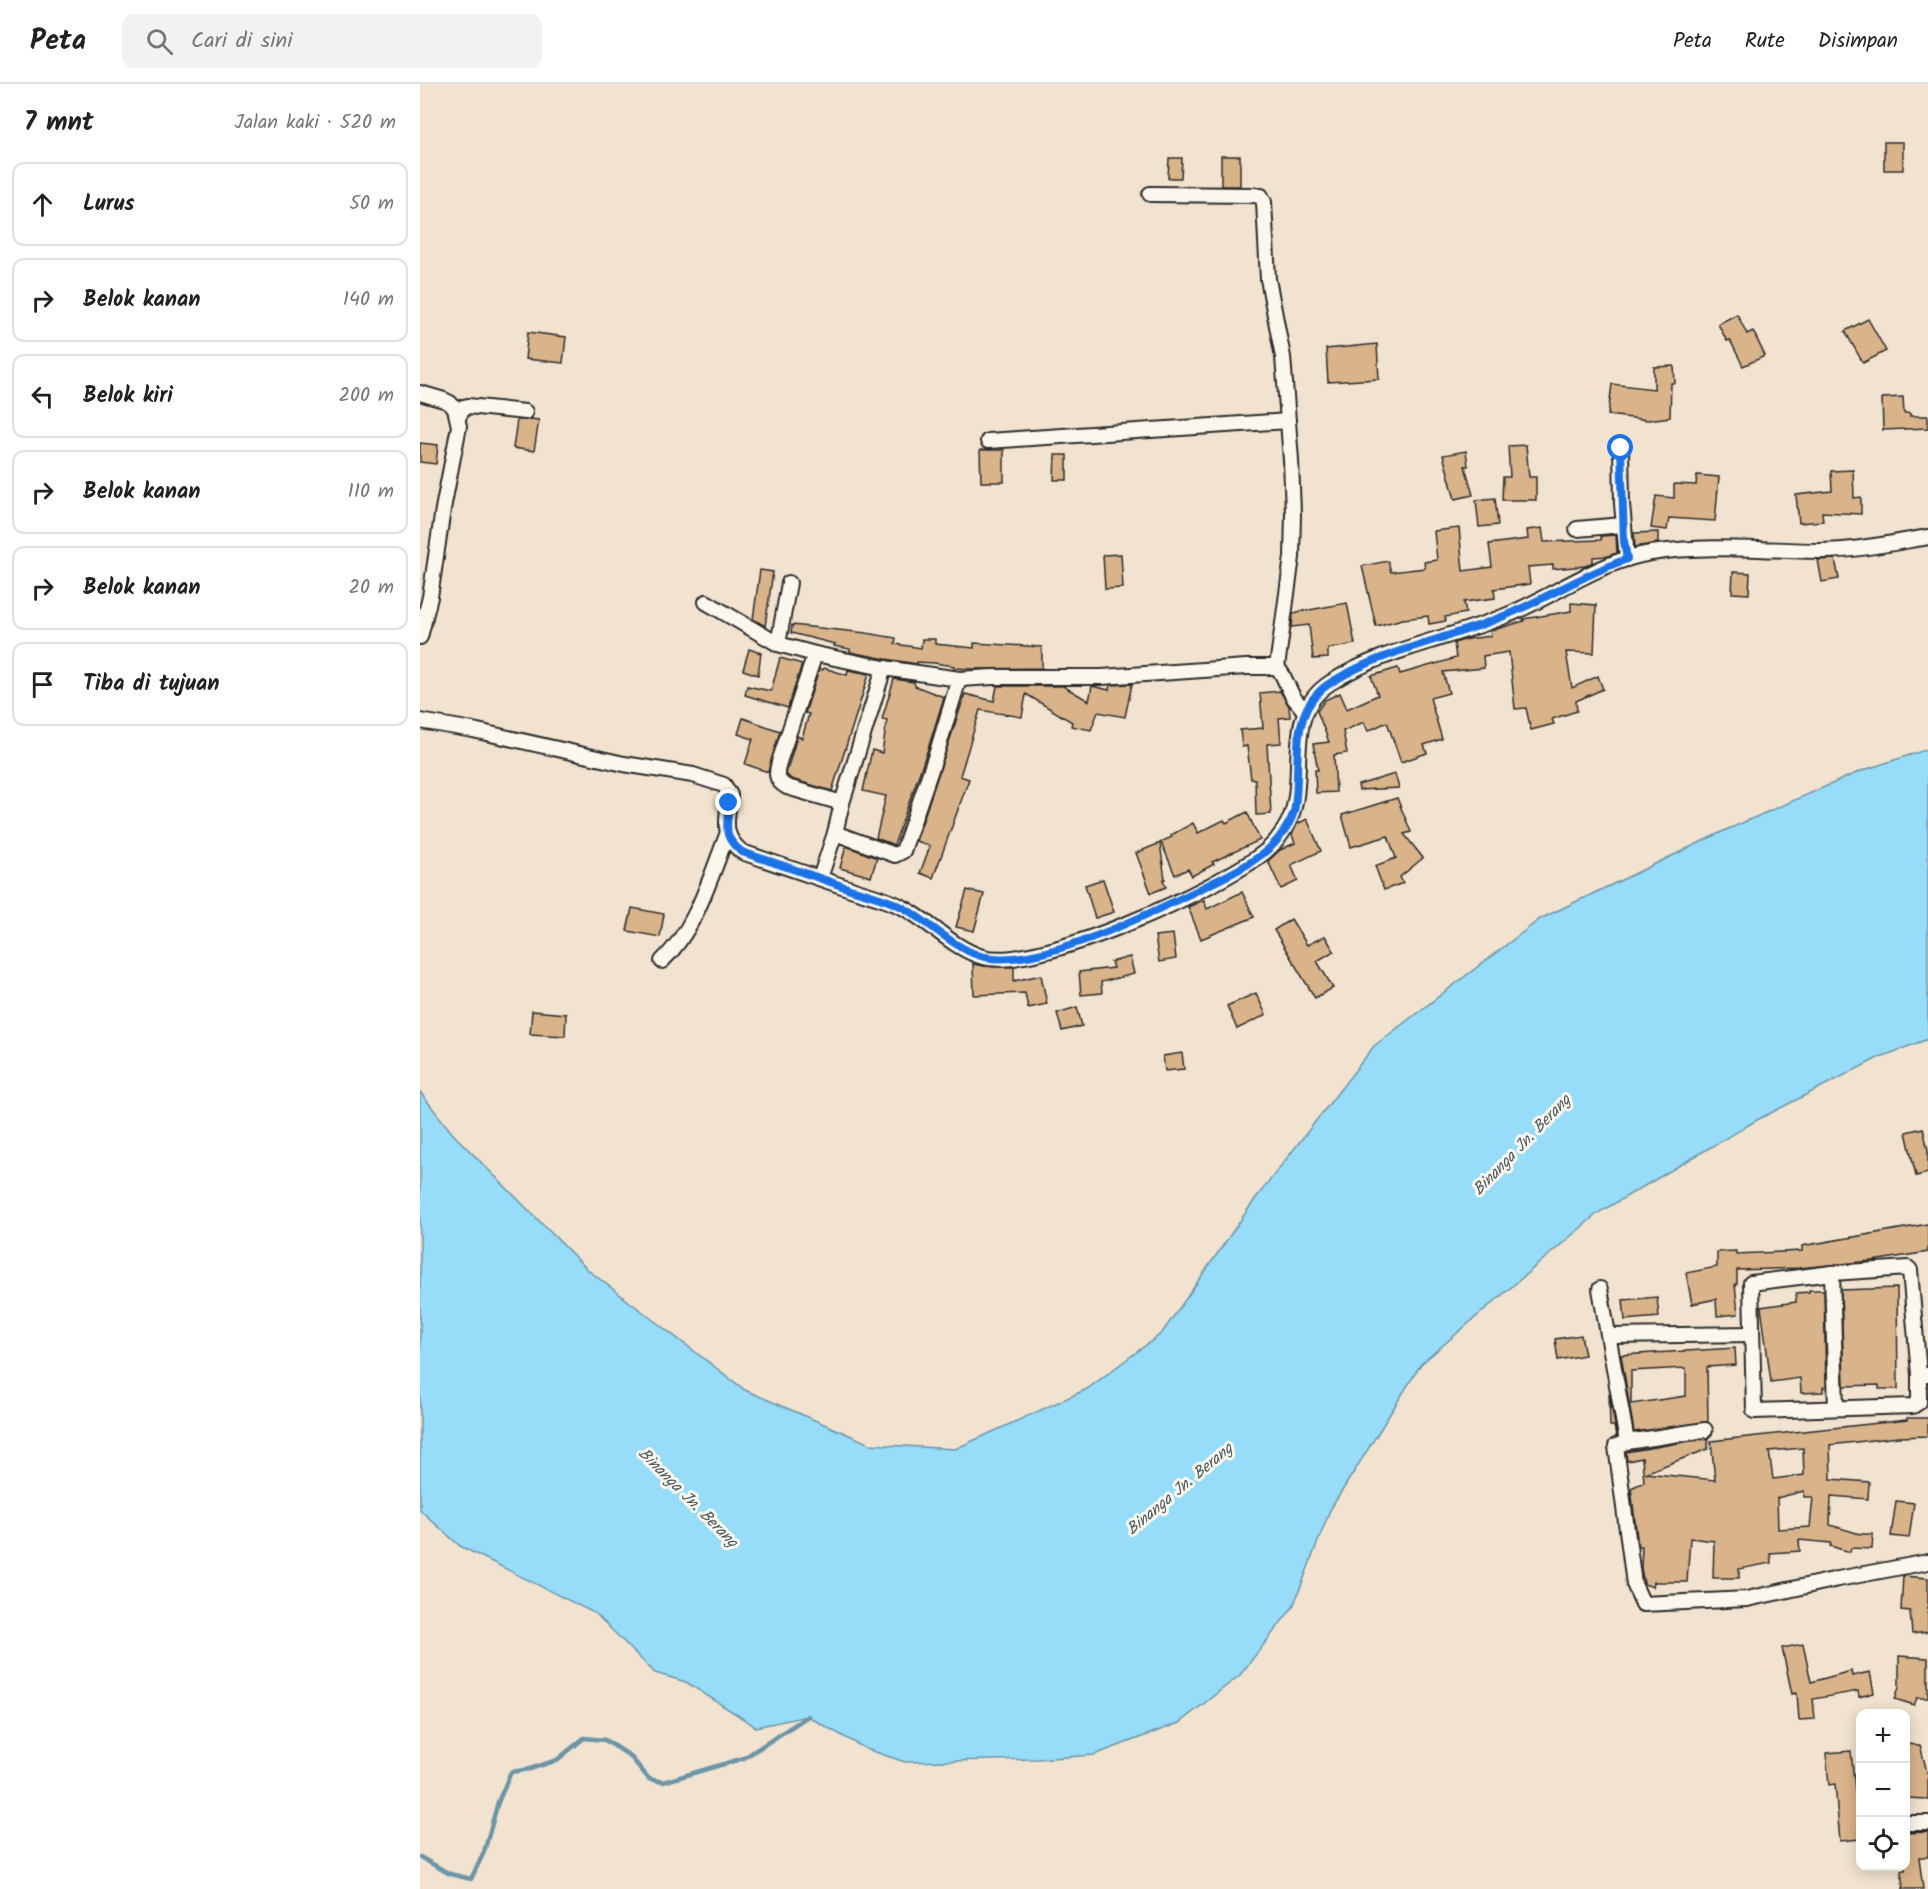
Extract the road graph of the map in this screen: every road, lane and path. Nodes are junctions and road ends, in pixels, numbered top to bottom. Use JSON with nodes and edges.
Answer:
{"nodes":[{"id":1,"x":1150,"y":194,"type":"dead end"},
{"id":2,"x":420,"y":393,"type":"edge"},
{"id":3,"x":525,"y":411,"type":"dead end"},
{"id":4,"x":458,"y":418,"type":"junction"},
{"id":5,"x":1288,"y":421,"type":"junction"},
{"id":6,"x":988,"y":441,"type":"dead end"},
{"id":7,"x":1621,"y":448,"type":"dead end"},
{"id":8,"x":1623,"y":525,"type":"junction"},
{"id":9,"x":1577,"y":529,"type":"dead end"},
{"id":10,"x":1928,"y":537,"type":"edge"},
{"id":11,"x":1627,"y":559,"type":"junction"},
{"id":12,"x":789,"y":583,"type":"dead end"},
{"id":13,"x":705,"y":602,"type":"dead end"},
{"id":14,"x":420,"y":637,"type":"edge"},
{"id":15,"x":778,"y":644,"type":"junction"},
{"id":16,"x":815,"y":654,"type":"junction"},
{"id":17,"x":1277,"y":667,"type":"junction"},
{"id":18,"x":884,"y":668,"type":"junction"},
{"id":19,"x":959,"y":679,"type":"junction"},
{"id":20,"x":1304,"y":710,"type":"junction"},
{"id":21,"x":420,"y":721,"type":"edge"},
{"id":22,"x":842,"y":803,"type":"junction"},
{"id":23,"x":836,"y":833,"type":"junction"},
{"id":24,"x":727,"y":835,"type":"junction"},
{"id":25,"x":820,"y":878,"type":"junction"},
{"id":26,"x":662,"y":961,"type":"dead end"},
{"id":27,"x":1832,"y":1273,"type":"junction"},
{"id":28,"x":1600,"y":1289,"type":"dead end"},
{"id":29,"x":1913,"y":1298,"type":"junction"},
{"id":30,"x":1928,"y":1298,"type":"edge"},
{"id":31,"x":1752,"y":1334,"type":"junction"},
{"id":32,"x":1609,"y":1336,"type":"junction"},
{"id":33,"x":1924,"y":1375,"type":"edge"},
{"id":34,"x":1836,"y":1408,"type":"junction"},
{"id":35,"x":1705,"y":1430,"type":"dead end"},
{"id":36,"x":1627,"y":1442,"type":"junction"},
{"id":37,"x":1928,"y":1562,"type":"edge"},
{"id":38,"x":1910,"y":1823,"type":"edge"},
{"id":39,"x":1928,"y":1823,"type":"edge"}],
"edges":[{"from":1,"to":5,"type":"street"},
{"from":2,"to":4,"type":"street"},
{"from":3,"to":4,"type":"street"},
{"from":4,"to":14,"type":"street"},
{"from":5,"to":6,"type":"street"},
{"from":5,"to":17,"type":"street"},
{"from":7,"to":8,"type":"street"},
{"from":8,"to":9,"type":"street"},
{"from":8,"to":11,"type":"street"},
{"from":10,"to":11,"type":"street"},
{"from":11,"to":20,"type":"street"},
{"from":12,"to":15,"type":"street"},
{"from":13,"to":15,"type":"street"},
{"from":15,"to":16,"type":"street"},
{"from":16,"to":18,"type":"street"},
{"from":16,"to":22,"type":"street"},
{"from":17,"to":19,"type":"street"},
{"from":17,"to":20,"type":"street"},
{"from":18,"to":19,"type":"street"},
{"from":18,"to":22,"type":"street"},
{"from":19,"to":23,"type":"street"},
{"from":20,"to":25,"type":"street"},
{"from":21,"to":24,"type":"street"},
{"from":22,"to":23,"type":"street"},
{"from":23,"to":25,"type":"street"},
{"from":24,"to":25,"type":"street"},
{"from":24,"to":26,"type":"street"},
{"from":27,"to":29,"type":"street"},
{"from":27,"to":31,"type":"street"},
{"from":27,"to":34,"type":"street"},
{"from":28,"to":32,"type":"street"},
{"from":29,"to":30,"type":"street"},
{"from":29,"to":33,"type":"street"},
{"from":31,"to":32,"type":"street"},
{"from":31,"to":34,"type":"street"},
{"from":32,"to":36,"type":"street"},
{"from":33,"to":34,"type":"street"},
{"from":35,"to":36,"type":"street"},
{"from":36,"to":37,"type":"street"},
{"from":38,"to":39,"type":"street"}]}
